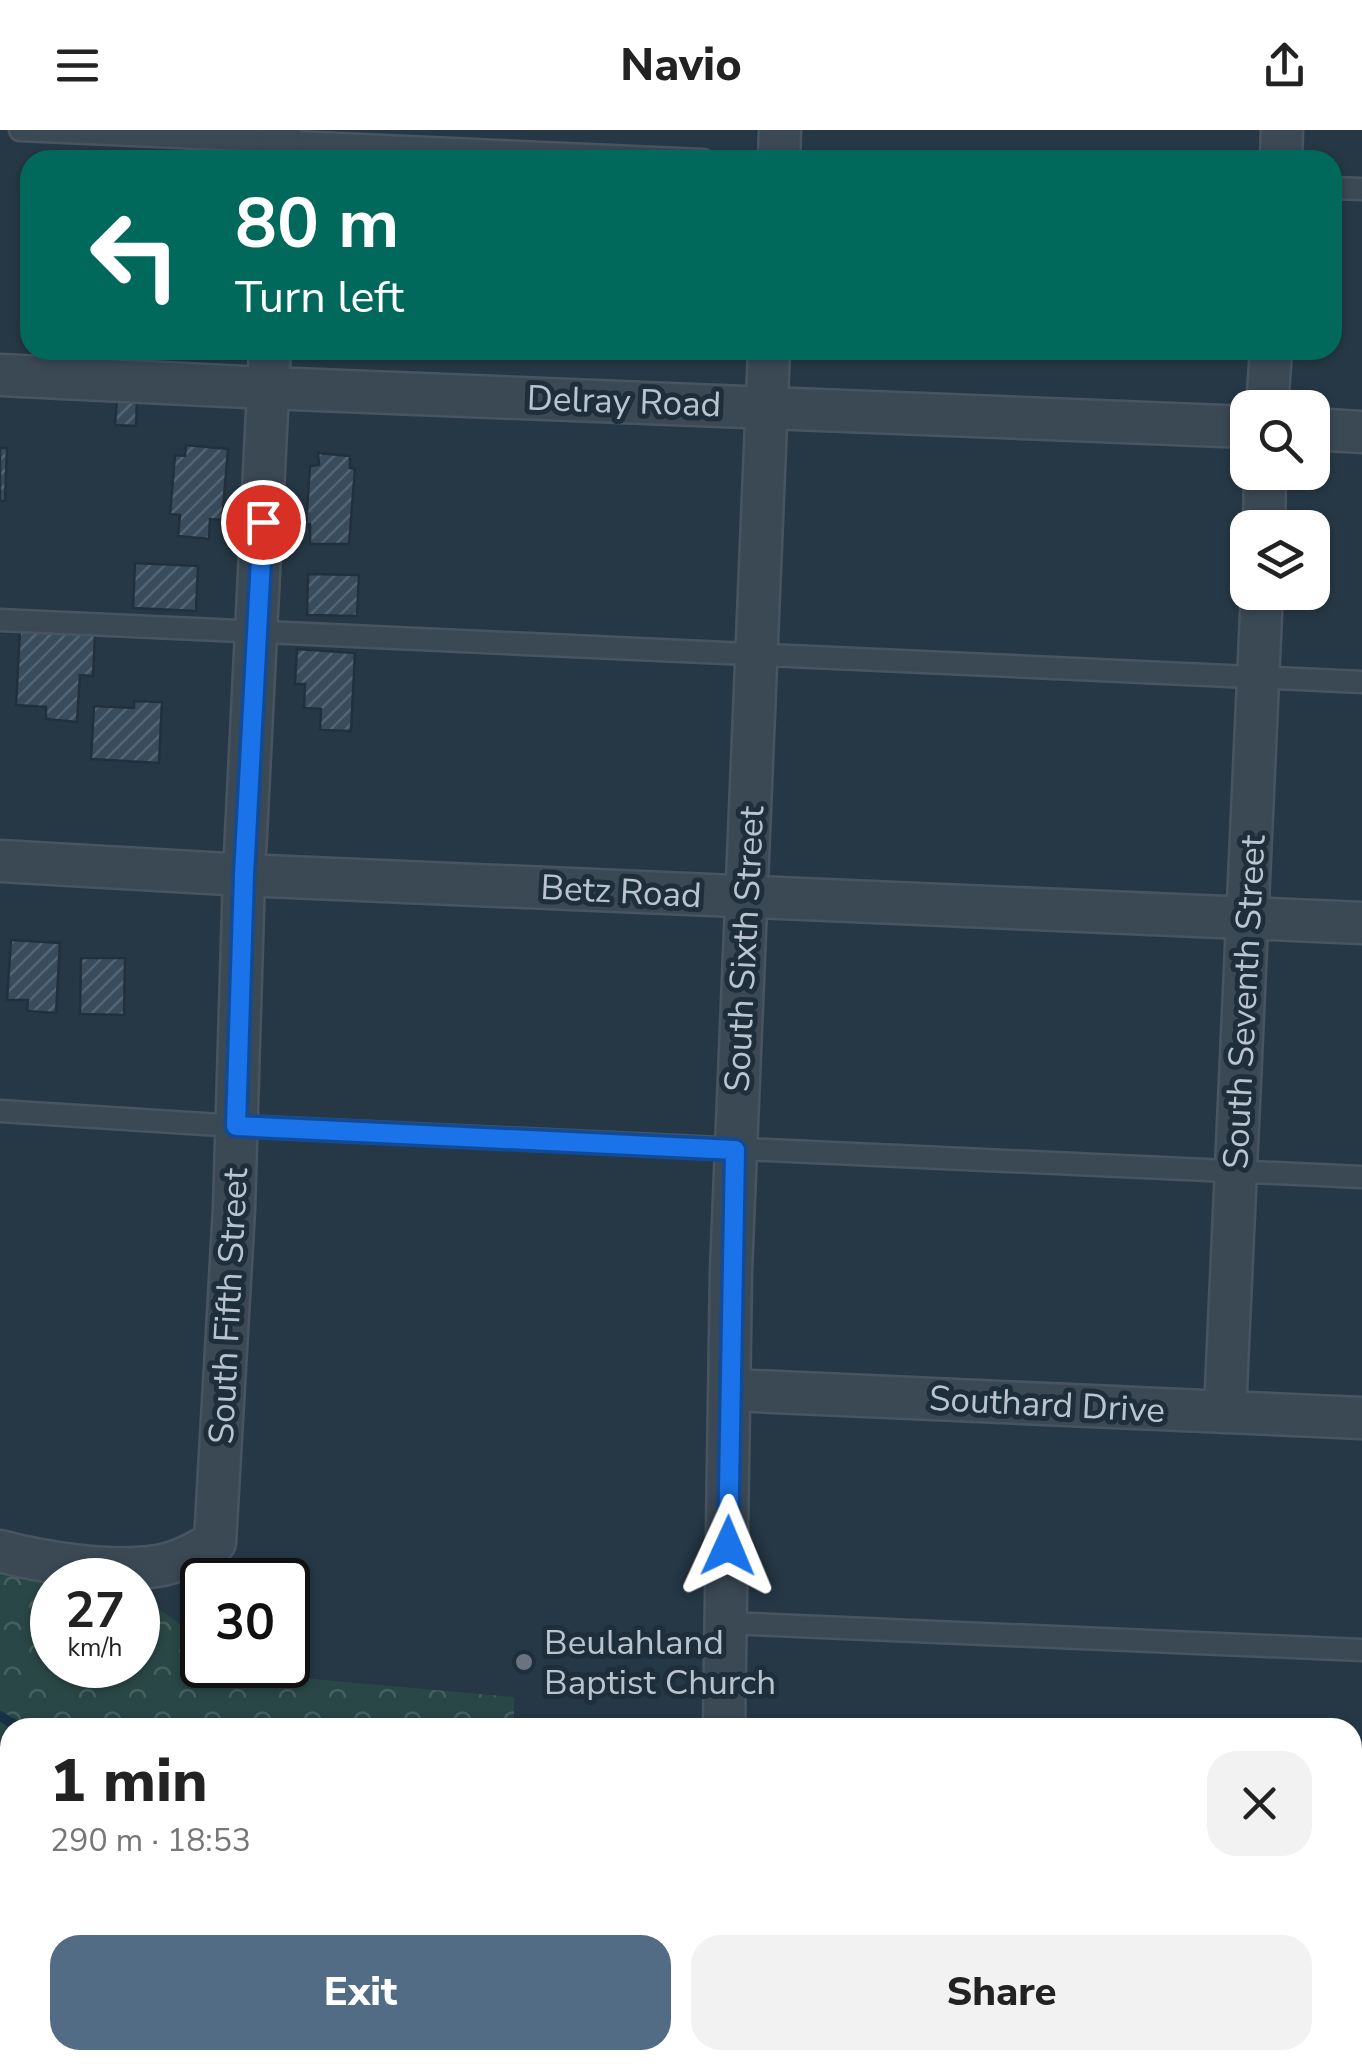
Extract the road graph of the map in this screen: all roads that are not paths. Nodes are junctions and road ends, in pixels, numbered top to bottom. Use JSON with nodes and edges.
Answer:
{"nodes":[{"id":1,"x":20,"y":130,"type":"edge"},
{"id":2,"x":279,"y":144,"type":"edge"},
{"id":3,"x":438,"y":150,"type":"edge"},
{"id":4,"x":769,"y":360,"type":"edge"},
{"id":5,"x":1270,"y":360,"type":"edge"},
{"id":6,"x":269,"y":369,"type":"edge"},
{"id":7,"x":0,"y":374,"type":"edge"},
{"id":8,"x":1269,"y":390,"type":"edge"},
{"id":9,"x":767,"y":406,"type":"junction"},
{"id":10,"x":1230,"y":426,"type":"edge"},
{"id":11,"x":1330,"y":431,"type":"edge"},
{"id":12,"x":1362,"y":432,"type":"edge"},
{"id":13,"x":1262,"y":610,"type":"edge"},
{"id":14,"x":0,"y":620,"type":"edge"},
{"id":15,"x":258,"y":631,"type":"junction"},
{"id":16,"x":758,"y":654,"type":"junction"},
{"id":17,"x":1260,"y":678,"type":"junction"},
{"id":18,"x":1362,"y":682,"type":"edge"},
{"id":19,"x":0,"y":861,"type":"edge"},
{"id":20,"x":244,"y":875,"type":"junction"},
{"id":21,"x":744,"y":897,"type":"junction"},
{"id":22,"x":1248,"y":920,"type":"junction"},
{"id":23,"x":1362,"y":923,"type":"edge"},
{"id":24,"x":0,"y":1111,"type":"edge"},
{"id":25,"x":236,"y":1126,"type":"junction"},
{"id":26,"x":735,"y":1150,"type":"junction"},
{"id":27,"x":1236,"y":1174,"type":"junction"},
{"id":28,"x":1362,"y":1178,"type":"edge"},
{"id":29,"x":731,"y":1390,"type":"junction"},
{"id":30,"x":1226,"y":1412,"type":"junction"},
{"id":31,"x":1362,"y":1418,"type":"edge"},
{"id":32,"x":0,"y":1551,"type":"edge"},
{"id":33,"x":726,"y":1623,"type":"junction"},
{"id":34,"x":1362,"y":1650,"type":"edge"},
{"id":35,"x":724,"y":1718,"type":"edge"}],
"edges":[{"from":1,"to":2,"type":"lane"},
{"from":2,"to":3,"type":"lane"},
{"from":4,"to":9,"type":"street","name":"South Sixth Street"},
{"from":5,"to":8,"type":"street"},
{"from":6,"to":7,"type":"street","name":"Delray Road"},
{"from":6,"to":9,"type":"street","name":"Delray Road"},
{"from":6,"to":15,"type":"street","name":"South Fifth Street"},
{"from":9,"to":10,"type":"street","name":"Delray Road"},
{"from":9,"to":16,"type":"street","name":"South Sixth Street"},
{"from":11,"to":12,"type":"street"},
{"from":13,"to":17,"type":"street","name":"South Seventh Street"},
{"from":14,"to":15,"type":"lane"},
{"from":15,"to":16,"type":"lane"},
{"from":15,"to":20,"type":"street","name":"South Fifth Street"},
{"from":16,"to":17,"type":"lane"},
{"from":16,"to":21,"type":"street","name":"South Sixth Street"},
{"from":17,"to":18,"type":"lane"},
{"from":17,"to":22,"type":"street","name":"South Seventh Street"},
{"from":19,"to":20,"type":"street","name":"Betz Road"},
{"from":20,"to":21,"type":"street","name":"Betz Road"},
{"from":20,"to":25,"type":"street","name":"South Fifth Street"},
{"from":21,"to":22,"type":"street","name":"Betz Road"},
{"from":21,"to":26,"type":"street","name":"South Sixth Street"},
{"from":22,"to":23,"type":"street","name":"Betz Road"},
{"from":22,"to":27,"type":"street","name":"South Seventh Street"},
{"from":24,"to":25,"type":"lane"},
{"from":25,"to":26,"type":"lane"},
{"from":25,"to":32,"type":"street","name":"South Fifth Street"},
{"from":26,"to":27,"type":"lane"},
{"from":26,"to":29,"type":"street","name":"South Sixth Street"},
{"from":27,"to":28,"type":"lane"},
{"from":27,"to":30,"type":"street","name":"South Seventh Street"},
{"from":29,"to":30,"type":"street","name":"Southard Drive"},
{"from":29,"to":33,"type":"street","name":"South Sixth Street"},
{"from":30,"to":31,"type":"street","name":"Southard Drive"},
{"from":33,"to":34,"type":"lane"},
{"from":33,"to":35,"type":"street","name":"South Sixth Street"}]}
